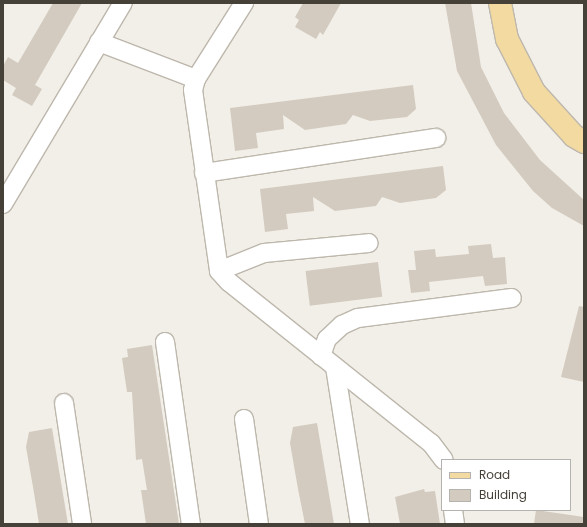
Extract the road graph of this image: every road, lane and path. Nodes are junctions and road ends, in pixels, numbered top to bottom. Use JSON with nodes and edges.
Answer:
{"nodes":[{"id":1,"x":122,"y":3,"type":"edge"},
{"id":2,"x":244,"y":3,"type":"edge"},
{"id":3,"x":500,"y":3,"type":"edge"},
{"id":4,"x":99,"y":42,"type":"junction"},
{"id":5,"x":196,"y":79,"type":"junction"},
{"id":6,"x":436,"y":138,"type":"dead end"},
{"id":7,"x":584,"y":142,"type":"edge"},
{"id":8,"x":204,"y":173,"type":"junction"},
{"id":9,"x":4,"y":198,"type":"edge"},
{"id":10,"x":368,"y":244,"type":"dead end"},
{"id":11,"x":219,"y":271,"type":"junction"},
{"id":12,"x":512,"y":298,"type":"dead end"},
{"id":13,"x":165,"y":342,"type":"dead end"},
{"id":14,"x":321,"y":356,"type":"junction"},
{"id":15,"x":335,"y":367,"type":"junction"},
{"id":16,"x":64,"y":403,"type":"dead end"},
{"id":17,"x":244,"y":419,"type":"dead end"},
{"id":18,"x":443,"y":459,"type":"edge"},
{"id":19,"x":453,"y":511,"type":"edge"},
{"id":20,"x":82,"y":524,"type":"edge"},
{"id":21,"x":191,"y":524,"type":"edge"},
{"id":22,"x":259,"y":524,"type":"edge"},
{"id":23,"x":360,"y":524,"type":"edge"},
{"id":24,"x":455,"y":524,"type":"edge"}],
"edges":[{"from":1,"to":4,"type":"street"},
{"from":2,"to":5,"type":"street"},
{"from":3,"to":7,"type":"main road"},
{"from":4,"to":5,"type":"street"},
{"from":4,"to":9,"type":"street"},
{"from":5,"to":8,"type":"street"},
{"from":6,"to":8,"type":"street"},
{"from":8,"to":11,"type":"street"},
{"from":10,"to":11,"type":"street"},
{"from":11,"to":14,"type":"street"},
{"from":12,"to":14,"type":"street"},
{"from":13,"to":21,"type":"street"},
{"from":14,"to":15,"type":"street"},
{"from":15,"to":18,"type":"street"},
{"from":15,"to":23,"type":"street"},
{"from":16,"to":20,"type":"street"},
{"from":17,"to":22,"type":"street"},
{"from":19,"to":24,"type":"street"}]}
